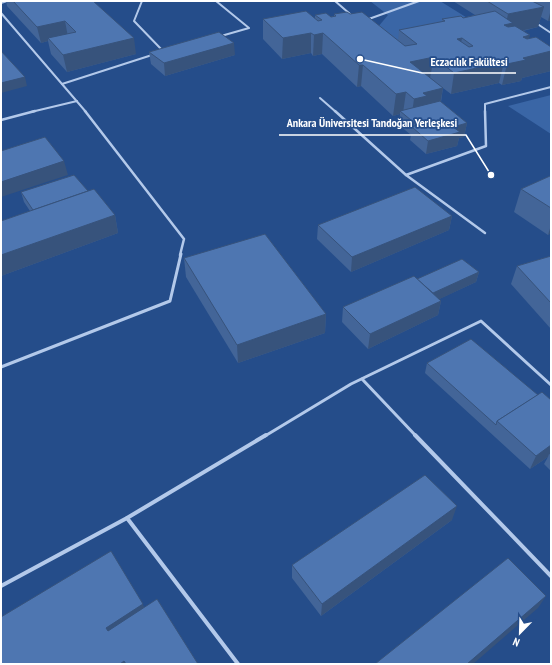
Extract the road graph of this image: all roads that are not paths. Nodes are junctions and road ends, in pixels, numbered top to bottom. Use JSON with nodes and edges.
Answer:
{"nodes":[{"id":1,"x":7,"y":1,"type":"edge"},
{"id":2,"x":142,"y":1,"type":"edge"},
{"id":3,"x":216,"y":1,"type":"edge"},
{"id":4,"x":334,"y":1,"type":"edge"},
{"id":5,"x":419,"y":1,"type":"edge"},
{"id":6,"x":1,"y":3,"type":"edge"},
{"id":7,"x":1,"y":13,"type":"edge"},
{"id":8,"x":351,"y":16,"type":"edge"},
{"id":9,"x":534,"y":21,"type":"edge"},
{"id":10,"x":359,"y":23,"type":"edge"},
{"id":11,"x":551,"y":32,"type":"edge"},
{"id":12,"x":220,"y":36,"type":"edge"},
{"id":13,"x":170,"y":49,"type":"edge"},
{"id":14,"x":163,"y":51,"type":"junction"},
{"id":15,"x":62,"y":84,"type":"junction"},
{"id":16,"x":551,"y":87,"type":"edge"},
{"id":17,"x":320,"y":98,"type":"dead end"},
{"id":18,"x":77,"y":101,"type":"junction"},
{"id":19,"x":1,"y":120,"type":"edge"},
{"id":20,"x":406,"y":175,"type":"junction"},
{"id":21,"x":485,"y":233,"type":"dead end"},
{"id":22,"x":1,"y":367,"type":"edge"},
{"id":23,"x":362,"y":379,"type":"junction"},
{"id":24,"x":551,"y":386,"type":"edge"},
{"id":25,"x":127,"y":518,"type":"junction"},
{"id":26,"x":551,"y":576,"type":"edge"},
{"id":27,"x":1,"y":586,"type":"edge"},
{"id":28,"x":238,"y":664,"type":"edge"}],
"edges":[{"from":1,"to":6,"type":"lane"},
{"from":2,"to":14,"type":"lane"},
{"from":3,"to":12,"type":"lane"},
{"from":4,"to":8,"type":"lane"},
{"from":5,"to":10,"type":"lane"},
{"from":7,"to":15,"type":"lane"},
{"from":9,"to":11,"type":"lane"},
{"from":13,"to":14,"type":"lane"},
{"from":14,"to":15,"type":"lane"},
{"from":15,"to":18,"type":"lane"},
{"from":16,"to":20,"type":"lane"},
{"from":17,"to":20,"type":"lane"},
{"from":18,"to":19,"type":"lane"},
{"from":18,"to":22,"type":"lane"},
{"from":20,"to":21,"type":"lane"},
{"from":23,"to":24,"type":"lane"},
{"from":23,"to":25,"type":"lane"},
{"from":23,"to":26,"type":"lane"},
{"from":25,"to":27,"type":"lane"},
{"from":25,"to":28,"type":"lane"}]}
